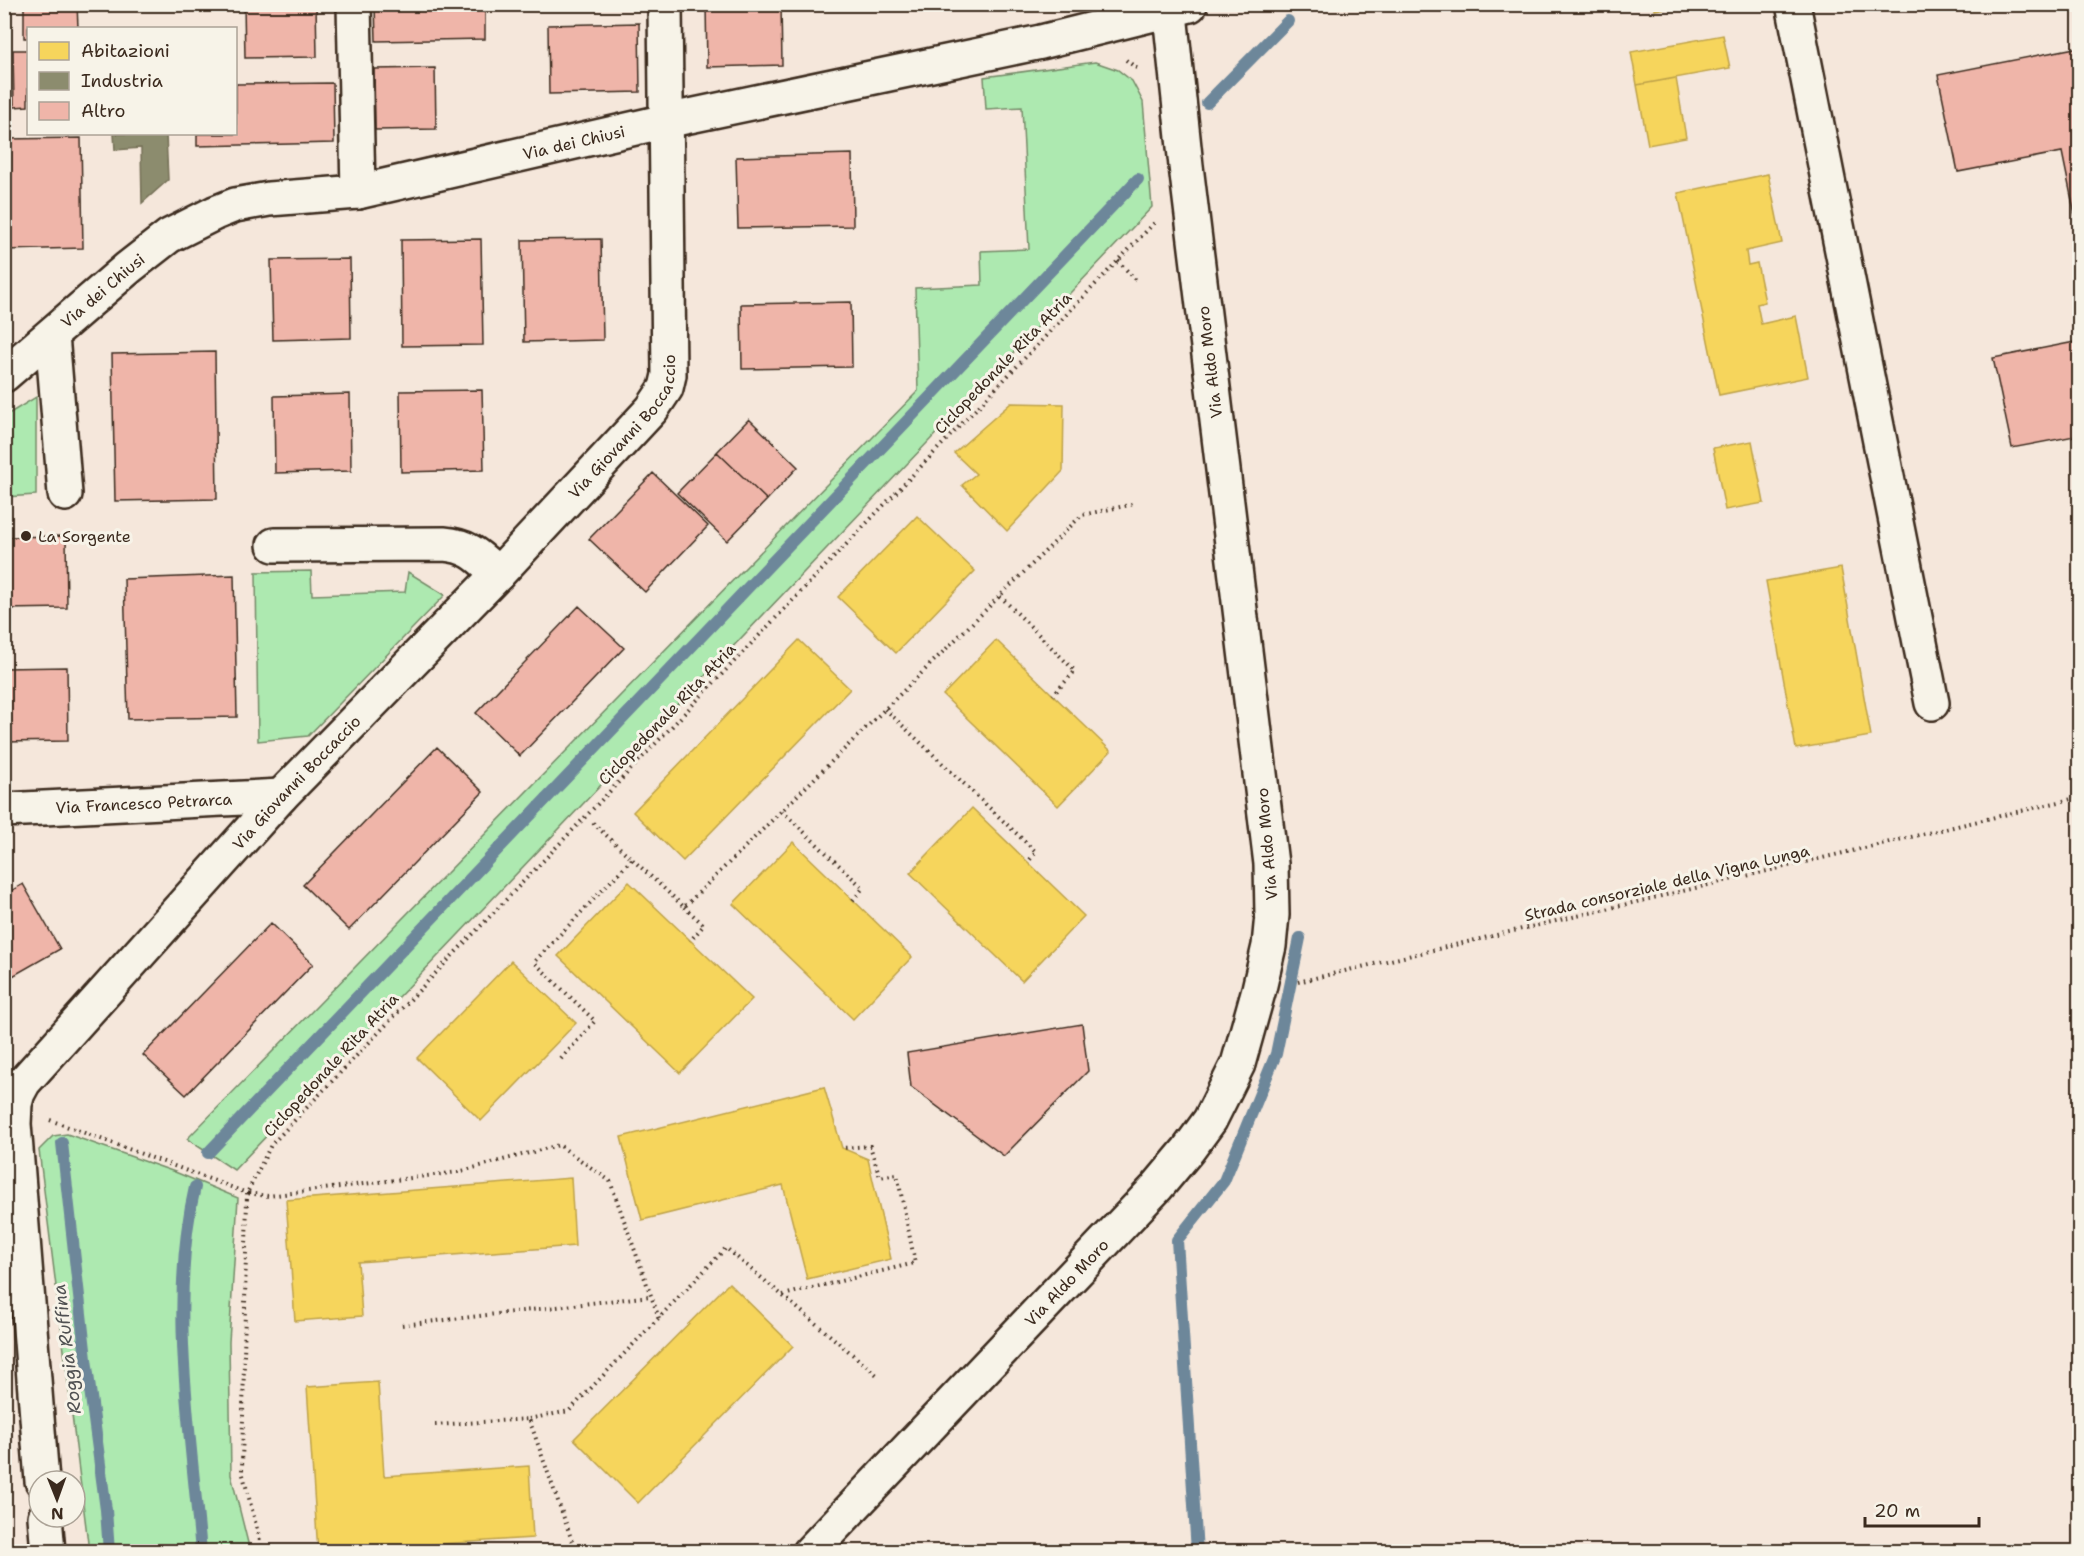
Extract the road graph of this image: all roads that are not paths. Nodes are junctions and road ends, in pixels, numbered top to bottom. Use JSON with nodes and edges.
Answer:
{"nodes":[{"id":1,"x":354,"y":4,"type":"edge"},
{"id":2,"x":665,"y":4,"type":"edge"},
{"id":3,"x":1793,"y":4,"type":"edge"},
{"id":4,"x":1177,"y":7,"type":"edge"},
{"id":5,"x":666,"y":122,"type":"junction"},
{"id":6,"x":358,"y":192,"type":"junction"},
{"id":7,"x":52,"y":335,"type":"junction"},
{"id":8,"x":4,"y":375,"type":"edge"},
{"id":9,"x":65,"y":494,"type":"dead end"},
{"id":10,"x":274,"y":545,"type":"dead end"},
{"id":11,"x":498,"y":574,"type":"junction"},
{"id":12,"x":1932,"y":703,"type":"dead end"},
{"id":13,"x":281,"y":796,"type":"junction"},
{"id":14,"x":4,"y":810,"type":"edge"},
{"id":15,"x":21,"y":1108,"type":"edge"},
{"id":16,"x":41,"y":1469,"type":"edge"},
{"id":17,"x":46,"y":1529,"type":"edge"},
{"id":18,"x":48,"y":1551,"type":"edge"},
{"id":19,"x":810,"y":1551,"type":"edge"}],
"edges":[{"from":1,"to":6,"type":"street"},
{"from":2,"to":5,"type":"street","name":"Via Giovanni Boccaccio"},
{"from":3,"to":12,"type":"street"},
{"from":4,"to":5,"type":"street","name":"Via dei Chiusi"},
{"from":4,"to":19,"type":"street","name":"Via Aldo Moro"},
{"from":5,"to":6,"type":"street","name":"Via dei Chiusi"},
{"from":5,"to":11,"type":"street","name":"Via Giovanni Boccaccio"},
{"from":6,"to":7,"type":"street","name":"Via dei Chiusi"},
{"from":7,"to":8,"type":"street","name":"Via dei Chiusi"},
{"from":7,"to":9,"type":"street"},
{"from":10,"to":11,"type":"street"},
{"from":11,"to":13,"type":"street","name":"Via Giovanni Boccaccio"},
{"from":13,"to":14,"type":"street","name":"Via Francesco Petrarca"},
{"from":13,"to":15,"type":"street","name":"Via Giovanni Boccaccio"},
{"from":15,"to":16,"type":"street","name":"Via Giovanni Boccaccio"},
{"from":17,"to":18,"type":"street"}]}
